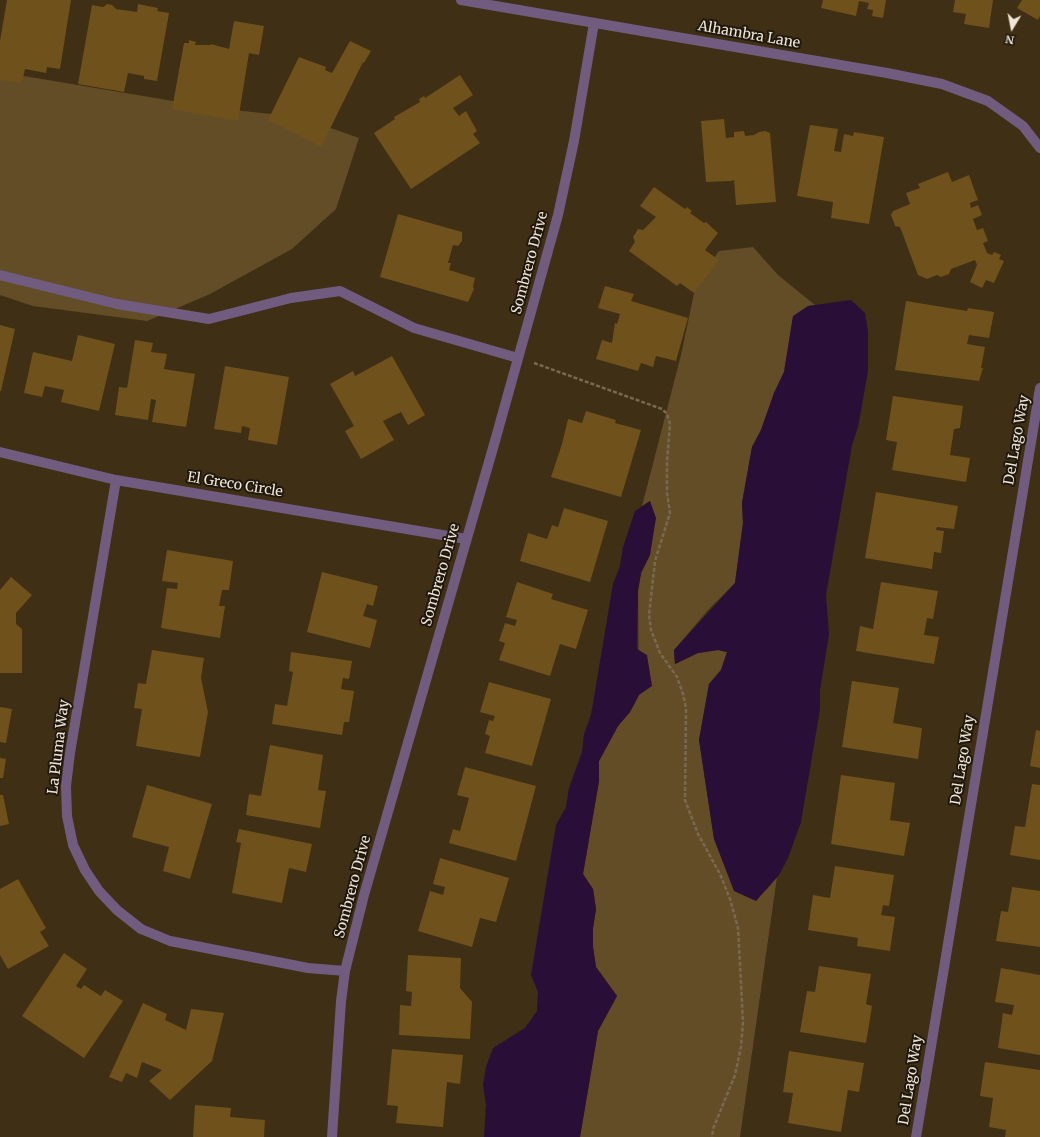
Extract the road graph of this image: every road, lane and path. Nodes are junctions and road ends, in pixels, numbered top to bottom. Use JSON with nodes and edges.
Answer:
{"nodes":[{"id":1,"x":461,"y":0,"type":"edge"},
{"id":2,"x":594,"y":23,"type":"junction"},
{"id":3,"x":1040,"y":148,"type":"edge"},
{"id":4,"x":0,"y":275,"type":"edge"},
{"id":5,"x":518,"y":358,"type":"junction"},
{"id":6,"x":1040,"y":388,"type":"edge"},
{"id":7,"x":0,"y":452,"type":"edge"},
{"id":8,"x":116,"y":480,"type":"junction"},
{"id":9,"x":466,"y":538,"type":"junction"},
{"id":10,"x":345,"y":972,"type":"junction"},
{"id":11,"x":332,"y":1137,"type":"edge"},
{"id":12,"x":712,"y":1137,"type":"edge"},
{"id":13,"x":916,"y":1137,"type":"edge"}],
"edges":[{"from":1,"to":2,"type":"street","name":"Alhambra Lane"},
{"from":2,"to":3,"type":"street","name":"Alhambra Lane"},
{"from":2,"to":5,"type":"street","name":"Sombrero Drive"},
{"from":4,"to":5,"type":"street"},
{"from":5,"to":9,"type":"street","name":"Sombrero Drive"},
{"from":5,"to":12,"type":"path"},
{"from":6,"to":13,"type":"street","name":"Del Lago Way"},
{"from":7,"to":8,"type":"street","name":"El Greco Circle"},
{"from":8,"to":9,"type":"street","name":"El Greco Circle"},
{"from":8,"to":10,"type":"street","name":"La Pluma Way"},
{"from":9,"to":10,"type":"street","name":"Sombrero Drive"},
{"from":10,"to":11,"type":"street","name":"Sombrero Drive"}]}
